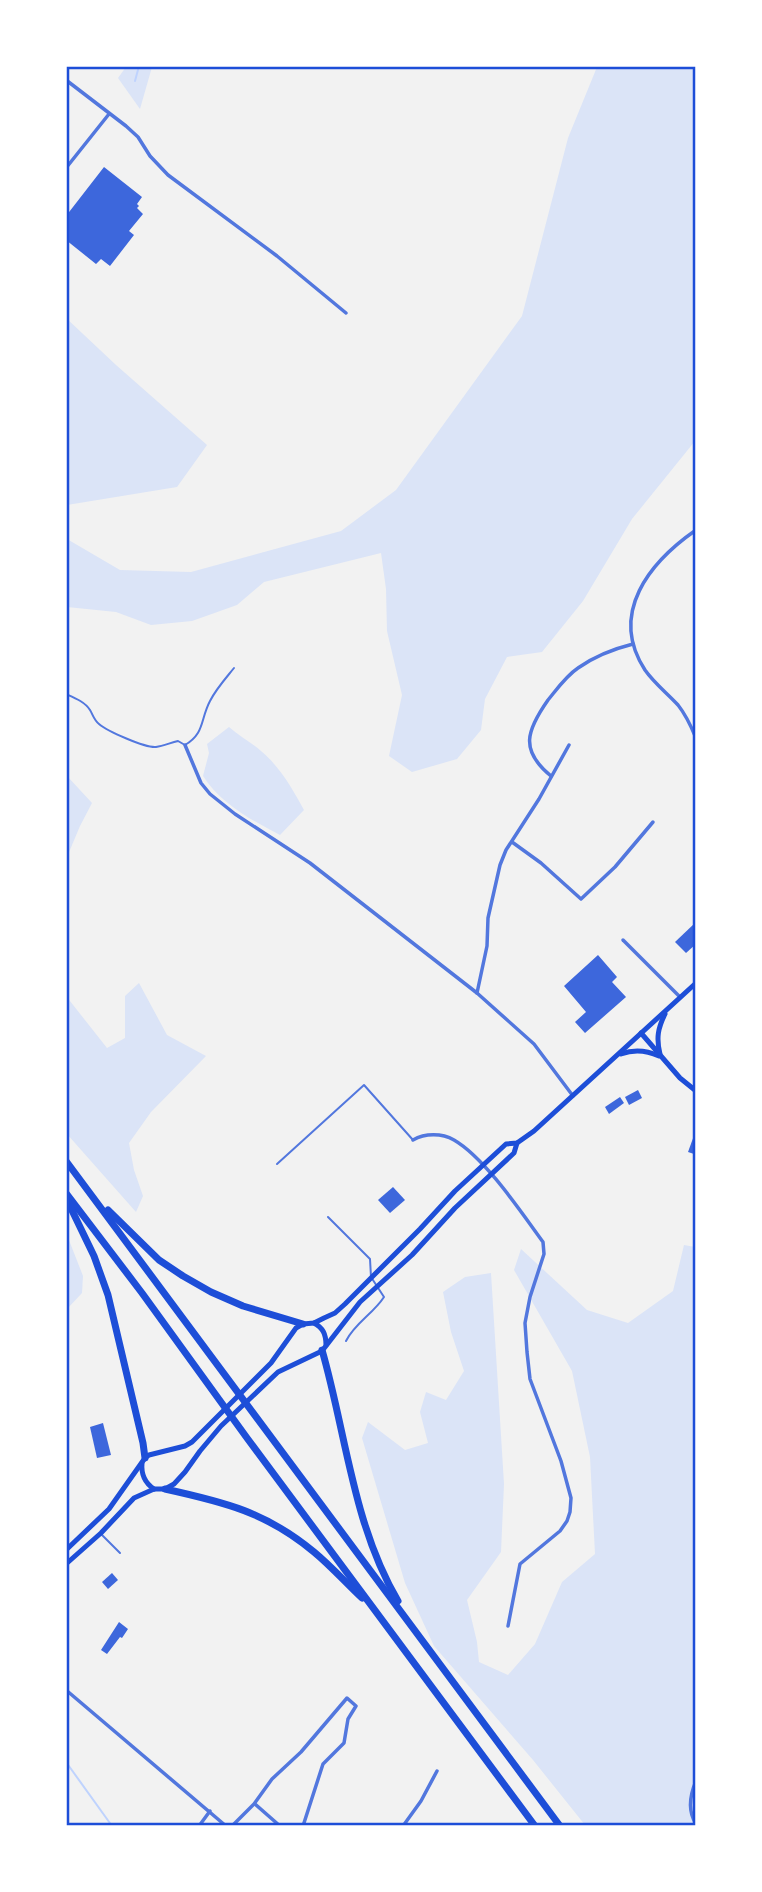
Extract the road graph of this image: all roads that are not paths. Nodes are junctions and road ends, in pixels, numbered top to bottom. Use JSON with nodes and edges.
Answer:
{"nodes":[{"id":1,"x":66,"y":80,"type":"edge"},
{"id":2,"x":109,"y":114,"type":"junction"},
{"id":3,"x":66,"y":168,"type":"edge"},
{"id":4,"x":346,"y":313,"type":"dead end"},
{"id":5,"x":695,"y":530,"type":"edge"},
{"id":6,"x":634,"y":643,"type":"junction"},
{"id":7,"x":234,"y":668,"type":"dead end"},
{"id":8,"x":66,"y":695,"type":"edge"},
{"id":9,"x":695,"y":738,"type":"edge"},
{"id":10,"x":185,"y":745,"type":"junction"},
{"id":11,"x":569,"y":745,"type":"dead end"},
{"id":12,"x":551,"y":776,"type":"junction"},
{"id":13,"x":653,"y":822,"type":"dead end"},
{"id":14,"x":512,"y":842,"type":"junction"},
{"id":15,"x":624,"y":940,"type":"dead end"},
{"id":16,"x":695,"y":983,"type":"edge"},
{"id":17,"x":477,"y":993,"type":"junction"},
{"id":18,"x":680,"y":997,"type":"junction"},
{"id":19,"x":666,"y":1010,"type":"junction"},
{"id":20,"x":641,"y":1033,"type":"junction"},
{"id":21,"x":618,"y":1055,"type":"junction"},
{"id":22,"x":661,"y":1057,"type":"junction"},
{"id":23,"x":695,"y":1091,"type":"edge"},
{"id":24,"x":573,"y":1096,"type":"junction"},
{"id":25,"x":413,"y":1140,"type":"joint"},
{"id":26,"x":517,"y":1143,"type":"junction"},
{"id":27,"x":66,"y":1161,"type":"edge"},
{"id":28,"x":277,"y":1164,"type":"dead end"},
{"id":29,"x":483,"y":1165,"type":"junction"},
{"id":30,"x":490,"y":1174,"type":"junction"},
{"id":31,"x":90,"y":1192,"type":"junction"},
{"id":32,"x":66,"y":1194,"type":"edge"},
{"id":33,"x":66,"y":1200,"type":"edge"},
{"id":34,"x":328,"y":1217,"type":"dead end"},
{"id":35,"x":371,"y":1277,"type":"junction"},
{"id":36,"x":376,"y":1286,"type":"junction"},
{"id":37,"x":314,"y":1323,"type":"junction"},
{"id":38,"x":303,"y":1324,"type":"junction"},
{"id":39,"x":346,"y":1341,"type":"dead end"},
{"id":40,"x":324,"y":1348,"type":"junction"},
{"id":41,"x":144,"y":1459,"type":"junction"},
{"id":42,"x":154,"y":1489,"type":"junction"},
{"id":43,"x":165,"y":1489,"type":"junction"},
{"id":44,"x":101,"y":1533,"type":"junction"},
{"id":45,"x":66,"y":1550,"type":"edge"},
{"id":46,"x":120,"y":1553,"type":"dead end"},
{"id":47,"x":66,"y":1564,"type":"edge"},
{"id":48,"x":374,"y":1608,"type":"junction"},
{"id":49,"x":508,"y":1626,"type":"dead end"},
{"id":50,"x":419,"y":1634,"type":"junction"},
{"id":51,"x":66,"y":1690,"type":"edge"},
{"id":52,"x":437,"y":1771,"type":"dead end"},
{"id":53,"x":695,"y":1781,"type":"edge"},
{"id":54,"x":254,"y":1804,"type":"junction"},
{"id":55,"x":210,"y":1811,"type":"junction"},
{"id":56,"x":695,"y":1824,"type":"edge"},
{"id":57,"x":199,"y":1825,"type":"edge"},
{"id":58,"x":226,"y":1825,"type":"edge"},
{"id":59,"x":232,"y":1825,"type":"edge"},
{"id":60,"x":280,"y":1825,"type":"edge"},
{"id":61,"x":303,"y":1825,"type":"edge"},
{"id":62,"x":403,"y":1825,"type":"edge"},
{"id":63,"x":535,"y":1825,"type":"edge"},
{"id":64,"x":560,"y":1825,"type":"edge"}],
"edges":[{"from":1,"to":2,"type":"street"},
{"from":2,"to":3,"type":"street"},
{"from":2,"to":4,"type":"street"},
{"from":5,"to":6,"type":"street"},
{"from":6,"to":9,"type":"street"},
{"from":6,"to":12,"type":"street"},
{"from":7,"to":10,"type":"lane"},
{"from":8,"to":10,"type":"lane"},
{"from":10,"to":17,"type":"street"},
{"from":11,"to":12,"type":"street"},
{"from":12,"to":14,"type":"street"},
{"from":13,"to":14,"type":"street"},
{"from":14,"to":17,"type":"street"},
{"from":15,"to":18,"type":"street"},
{"from":16,"to":18,"type":"main road"},
{"from":17,"to":24,"type":"street"},
{"from":18,"to":19,"type":"main road"},
{"from":19,"to":20,"type":"main road"},
{"from":19,"to":22,"type":"main road"},
{"from":20,"to":21,"type":"main road"},
{"from":20,"to":22,"type":"main road"},
{"from":21,"to":22,"type":"main road"},
{"from":21,"to":24,"type":"main road"},
{"from":22,"to":23,"type":"main road"},
{"from":24,"to":26,"type":"main road"},
{"from":25,"to":28,"type":"lane"},
{"from":25,"to":29,"type":"street"},
{"from":26,"to":29,"type":"main road"},
{"from":26,"to":30,"type":"main road"},
{"from":27,"to":31,"type":"highway"},
{"from":29,"to":30,"type":"street"},
{"from":29,"to":35,"type":"main road"},
{"from":30,"to":36,"type":"main road"},
{"from":30,"to":49,"type":"street"},
{"from":31,"to":38,"type":"highway"},
{"from":31,"to":50,"type":"highway"},
{"from":32,"to":48,"type":"highway"},
{"from":33,"to":41,"type":"highway"},
{"from":34,"to":35,"type":"lane"},
{"from":35,"to":36,"type":"lane"},
{"from":35,"to":37,"type":"main road"},
{"from":36,"to":39,"type":"lane"},
{"from":36,"to":40,"type":"main road"},
{"from":37,"to":38,"type":"main road"},
{"from":37,"to":40,"type":"main road"},
{"from":38,"to":41,"type":"main road"},
{"from":40,"to":43,"type":"main road"},
{"from":40,"to":50,"type":"highway"},
{"from":41,"to":42,"type":"main road"},
{"from":41,"to":45,"type":"main road"},
{"from":42,"to":43,"type":"main road"},
{"from":42,"to":44,"type":"main road"},
{"from":43,"to":48,"type":"highway"},
{"from":44,"to":46,"type":"lane"},
{"from":44,"to":47,"type":"main road"},
{"from":48,"to":63,"type":"highway"},
{"from":50,"to":64,"type":"highway"},
{"from":51,"to":55,"type":"street"},
{"from":52,"to":62,"type":"street"},
{"from":53,"to":56,"type":"street"},
{"from":54,"to":59,"type":"street"},
{"from":54,"to":60,"type":"street"},
{"from":54,"to":61,"type":"street"},
{"from":55,"to":57,"type":"street"},
{"from":55,"to":58,"type":"street"}]}
